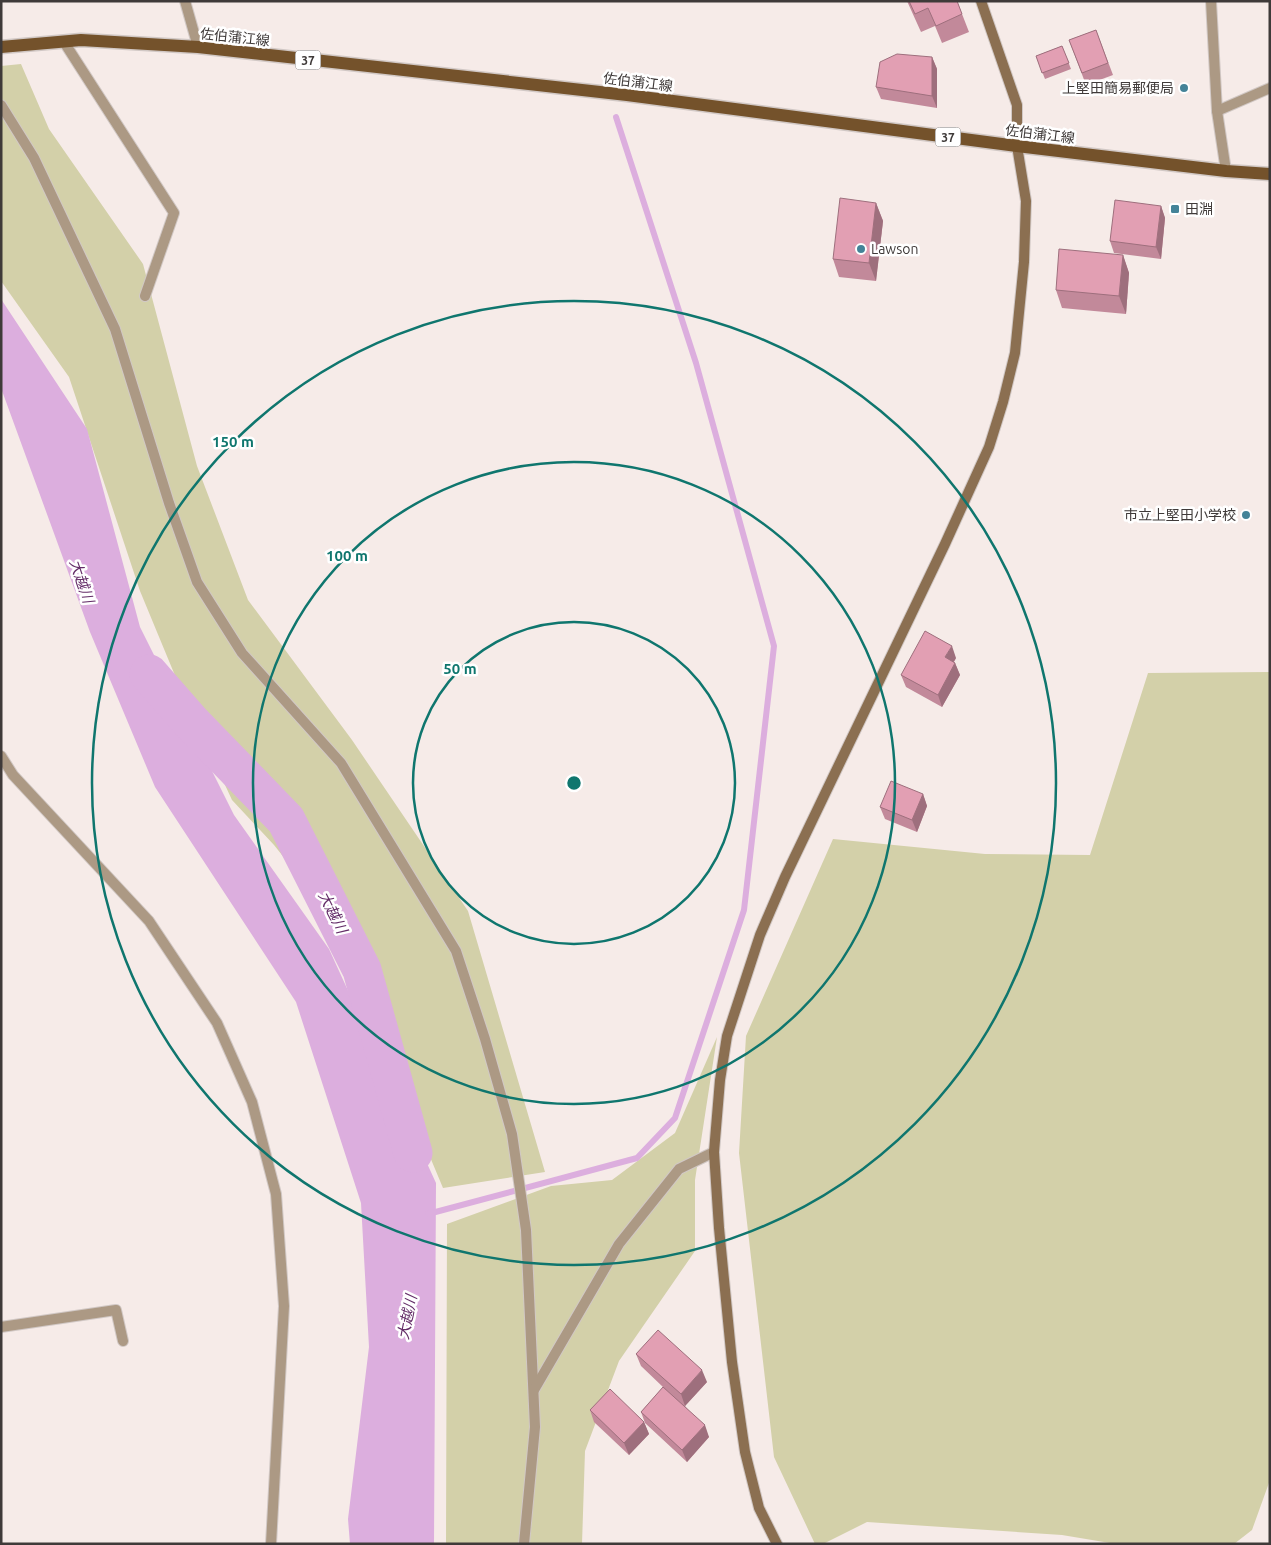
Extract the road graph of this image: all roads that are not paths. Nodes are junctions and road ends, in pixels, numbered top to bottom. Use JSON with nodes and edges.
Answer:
{"nodes":[{"id":1,"x":185,"y":1,"type":"edge"},
{"id":2,"x":981,"y":1,"type":"edge"},
{"id":3,"x":1211,"y":1,"type":"edge"},
{"id":4,"x":64,"y":42,"type":"junction"},
{"id":5,"x":1,"y":47,"type":"edge"},
{"id":6,"x":198,"y":47,"type":"junction"},
{"id":7,"x":1270,"y":88,"type":"edge"},
{"id":8,"x":1,"y":105,"type":"edge"},
{"id":9,"x":1217,"y":111,"type":"junction"},
{"id":10,"x":1016,"y":146,"type":"junction"},
{"id":11,"x":1226,"y":171,"type":"junction"},
{"id":12,"x":1270,"y":174,"type":"edge"},
{"id":13,"x":145,"y":296,"type":"dead end"},
{"id":14,"x":1,"y":756,"type":"edge"},
{"id":15,"x":714,"y":1152,"type":"junction"},
{"id":16,"x":1,"y":1327,"type":"edge"},
{"id":17,"x":123,"y":1341,"type":"dead end"},
{"id":18,"x":534,"y":1391,"type":"junction"},
{"id":19,"x":271,"y":1544,"type":"edge"},
{"id":20,"x":524,"y":1544,"type":"edge"},
{"id":21,"x":777,"y":1544,"type":"edge"}],
"edges":[{"from":1,"to":6,"type":"street"},
{"from":2,"to":10,"type":"street"},
{"from":3,"to":9,"type":"street"},
{"from":4,"to":5,"type":"main road","name":"佐伯蒲江線","number":"37"},
{"from":4,"to":6,"type":"main road","name":"佐伯蒲江線","number":"37"},
{"from":4,"to":13,"type":"street"},
{"from":6,"to":10,"type":"main road","name":"佐伯蒲江線","number":"37"},
{"from":7,"to":9,"type":"street"},
{"from":8,"to":18,"type":"street"},
{"from":9,"to":11,"type":"street"},
{"from":10,"to":11,"type":"main road","name":"佐伯蒲江線","number":"37"},
{"from":10,"to":15,"type":"street"},
{"from":11,"to":12,"type":"main road","name":"佐伯蒲江線","number":"37"},
{"from":14,"to":19,"type":"street"},
{"from":15,"to":18,"type":"street"},
{"from":15,"to":21,"type":"street"},
{"from":16,"to":17,"type":"street"},
{"from":18,"to":20,"type":"street"}]}
